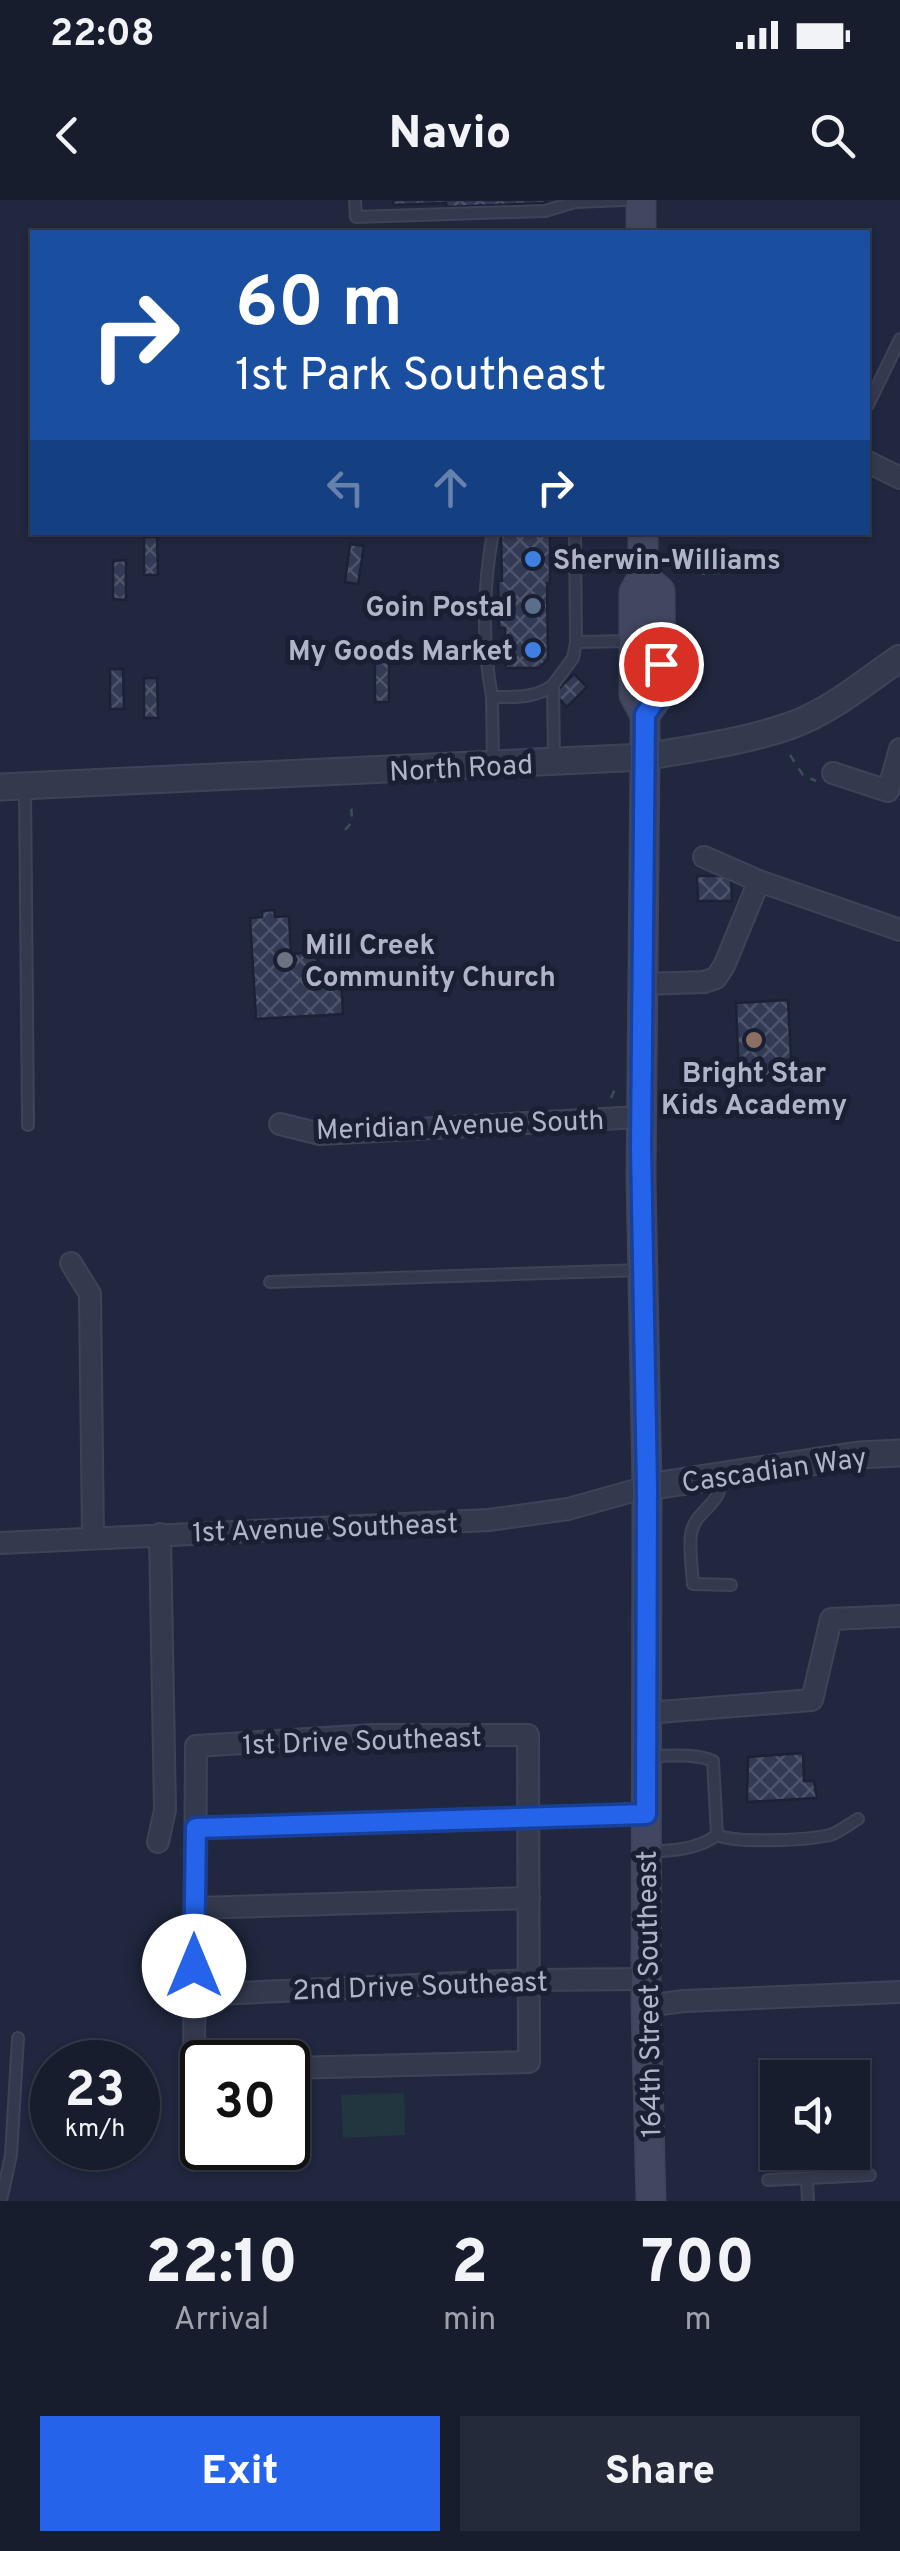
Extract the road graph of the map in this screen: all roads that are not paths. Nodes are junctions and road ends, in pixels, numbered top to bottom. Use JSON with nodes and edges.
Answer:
{"nodes":[{"id":1,"x":355,"y":200,"type":"edge"},
{"id":2,"x":605,"y":200,"type":"edge"},
{"id":3,"x":624,"y":200,"type":"edge"},
{"id":4,"x":640,"y":200,"type":"edge"},
{"id":5,"x":575,"y":201,"type":"edge"},
{"id":6,"x":590,"y":201,"type":"edge"},
{"id":7,"x":641,"y":230,"type":"edge"},
{"id":8,"x":900,"y":339,"type":"edge"},
{"id":9,"x":870,"y":400,"type":"edge"},
{"id":10,"x":870,"y":463,"type":"edge"},
{"id":11,"x":900,"y":478,"type":"edge"},
{"id":12,"x":493,"y":535,"type":"edge"},
{"id":13,"x":574,"y":535,"type":"edge"},
{"id":14,"x":643,"y":535,"type":"edge"},
{"id":15,"x":644,"y":576,"type":"junction"},
{"id":16,"x":634,"y":640,"type":"junction"},
{"id":17,"x":576,"y":642,"type":"junction"},
{"id":18,"x":900,"y":659,"type":"edge"},
{"id":19,"x":553,"y":685,"type":"junction"},
{"id":20,"x":492,"y":698,"type":"junction"},
{"id":21,"x":645,"y":715,"type":"junction"},
{"id":22,"x":900,"y":750,"type":"edge"},
{"id":23,"x":645,"y":757,"type":"junction"},
{"id":24,"x":554,"y":762,"type":"junction"},
{"id":25,"x":493,"y":765,"type":"junction"},
{"id":26,"x":828,"y":778,"type":"road end"},
{"id":27,"x":12,"y":786,"type":"edge"},
{"id":28,"x":704,"y":856,"type":"dead end"},
{"id":29,"x":759,"y":881,"type":"junction"},
{"id":30,"x":900,"y":930,"type":"edge"},
{"id":31,"x":643,"y":984,"type":"junction"},
{"id":32,"x":641,"y":1117,"type":"junction"},
{"id":33,"x":280,"y":1124,"type":"dead end"},
{"id":34,"x":28,"y":1125,"type":"dead end"},
{"id":35,"x":70,"y":1263,"type":"dead end"},
{"id":36,"x":643,"y":1270,"type":"junction"},
{"id":37,"x":270,"y":1282,"type":"dead end"},
{"id":38,"x":900,"y":1453,"type":"edge"},
{"id":39,"x":720,"y":1476,"type":"junction"},
{"id":40,"x":647,"y":1487,"type":"junction"},
{"id":41,"x":160,"y":1534,"type":"junction"},
{"id":42,"x":93,"y":1537,"type":"junction"},
{"id":43,"x":0,"y":1543,"type":"edge"},
{"id":44,"x":731,"y":1585,"type":"dead end"},
{"id":45,"x":900,"y":1616,"type":"edge"},
{"id":46,"x":646,"y":1714,"type":"junction"},
{"id":47,"x":646,"y":1756,"type":"junction"},
{"id":48,"x":646,"y":1814,"type":"junction"},
{"id":49,"x":529,"y":1816,"type":"junction"},
{"id":50,"x":858,"y":1818,"type":"dead end"},
{"id":51,"x":196,"y":1828,"type":"junction"},
{"id":52,"x":717,"y":1835,"type":"junction"},
{"id":53,"x":158,"y":1842,"type":"dead end"},
{"id":54,"x":646,"y":1852,"type":"junction"},
{"id":55,"x":528,"y":1898,"type":"junction"},
{"id":56,"x":195,"y":1908,"type":"junction"},
{"id":57,"x":529,"y":1980,"type":"junction"},
{"id":58,"x":646,"y":1992,"type":"junction"},
{"id":59,"x":900,"y":1992,"type":"edge"},
{"id":60,"x":194,"y":1995,"type":"junction"},
{"id":61,"x":18,"y":2038,"type":"dead end"},
{"id":62,"x":196,"y":2040,"type":"edge"},
{"id":63,"x":310,"y":2067,"type":"edge"},
{"id":64,"x":870,"y":2174,"type":"dead end"},
{"id":65,"x":807,"y":2178,"type":"junction"},
{"id":66,"x":768,"y":2180,"type":"dead end"},
{"id":67,"x":1,"y":2201,"type":"edge"},
{"id":68,"x":651,"y":2201,"type":"edge"},
{"id":69,"x":808,"y":2201,"type":"edge"}],
"edges":[{"from":1,"to":5,"type":"lane"},
{"from":2,"to":3,"type":"lane"},
{"from":2,"to":6,"type":"lane"},
{"from":4,"to":7,"type":"main road"},
{"from":5,"to":6,"type":"lane"},
{"from":8,"to":9,"type":"lane"},
{"from":10,"to":11,"type":"street"},
{"from":12,"to":20,"type":"lane"},
{"from":13,"to":17,"type":"lane"},
{"from":14,"to":15,"type":"main road"},
{"from":15,"to":16,"type":"main road"},
{"from":15,"to":21,"type":"main road"},
{"from":16,"to":17,"type":"lane"},
{"from":16,"to":21,"type":"main road"},
{"from":17,"to":19,"type":"lane"},
{"from":18,"to":23,"type":"street","name":"North Road"},
{"from":19,"to":20,"type":"lane"},
{"from":19,"to":24,"type":"lane"},
{"from":20,"to":25,"type":"lane"},
{"from":21,"to":23,"type":"main road","name":"164th Street Southeast"},
{"from":22,"to":26,"type":"street"},
{"from":23,"to":24,"type":"street","name":"North Road"},
{"from":23,"to":31,"type":"main road","name":"164th Street Southeast"},
{"from":24,"to":25,"type":"street","name":"North Road"},
{"from":25,"to":27,"type":"street","name":"North Road"},
{"from":27,"to":34,"type":"lane"},
{"from":28,"to":29,"type":"street"},
{"from":29,"to":30,"type":"street"},
{"from":29,"to":31,"type":"street"},
{"from":31,"to":32,"type":"main road","name":"164th Street Southeast"},
{"from":32,"to":33,"type":"street","name":"Meridian Avenue South"},
{"from":32,"to":36,"type":"main road","name":"164th Street Southeast"},
{"from":35,"to":42,"type":"street"},
{"from":36,"to":37,"type":"lane"},
{"from":36,"to":40,"type":"main road","name":"164th Street Southeast"},
{"from":38,"to":39,"type":"street","name":"Cascadian Way"},
{"from":39,"to":40,"type":"street","name":"Cascadian Way"},
{"from":39,"to":44,"type":"lane"},
{"from":40,"to":41,"type":"street","name":"1st Avenue Southeast"},
{"from":40,"to":46,"type":"main road","name":"164th Street Southeast"},
{"from":41,"to":42,"type":"street","name":"1st Avenue Southeast"},
{"from":41,"to":53,"type":"street"},
{"from":42,"to":43,"type":"street","name":"1st Avenue Southeast"},
{"from":45,"to":46,"type":"street"},
{"from":46,"to":47,"type":"main road","name":"164th Street Southeast"},
{"from":47,"to":48,"type":"main road","name":"164th Street Southeast"},
{"from":47,"to":52,"type":"lane"},
{"from":48,"to":49,"type":"street"},
{"from":48,"to":54,"type":"main road","name":"164th Street Southeast"},
{"from":49,"to":51,"type":"street"},
{"from":49,"to":51,"type":"street","name":"1st Drive Southeast"},
{"from":49,"to":55,"type":"street"},
{"from":50,"to":52,"type":"lane"},
{"from":51,"to":56,"type":"street"},
{"from":52,"to":54,"type":"lane"},
{"from":54,"to":58,"type":"main road","name":"164th Street Southeast"},
{"from":55,"to":56,"type":"street"},
{"from":55,"to":57,"type":"street"},
{"from":56,"to":60,"type":"street"},
{"from":57,"to":58,"type":"street","name":"2nd Drive Southeast"},
{"from":57,"to":60,"type":"street","name":"2nd Drive Southeast"},
{"from":57,"to":63,"type":"street"},
{"from":58,"to":59,"type":"street","name":"2nd Drive Southeast"},
{"from":58,"to":68,"type":"main road","name":"164th Street Southeast"},
{"from":60,"to":62,"type":"street"},
{"from":61,"to":67,"type":"lane"},
{"from":64,"to":65,"type":"lane"},
{"from":65,"to":66,"type":"lane"},
{"from":65,"to":69,"type":"lane"}]}
